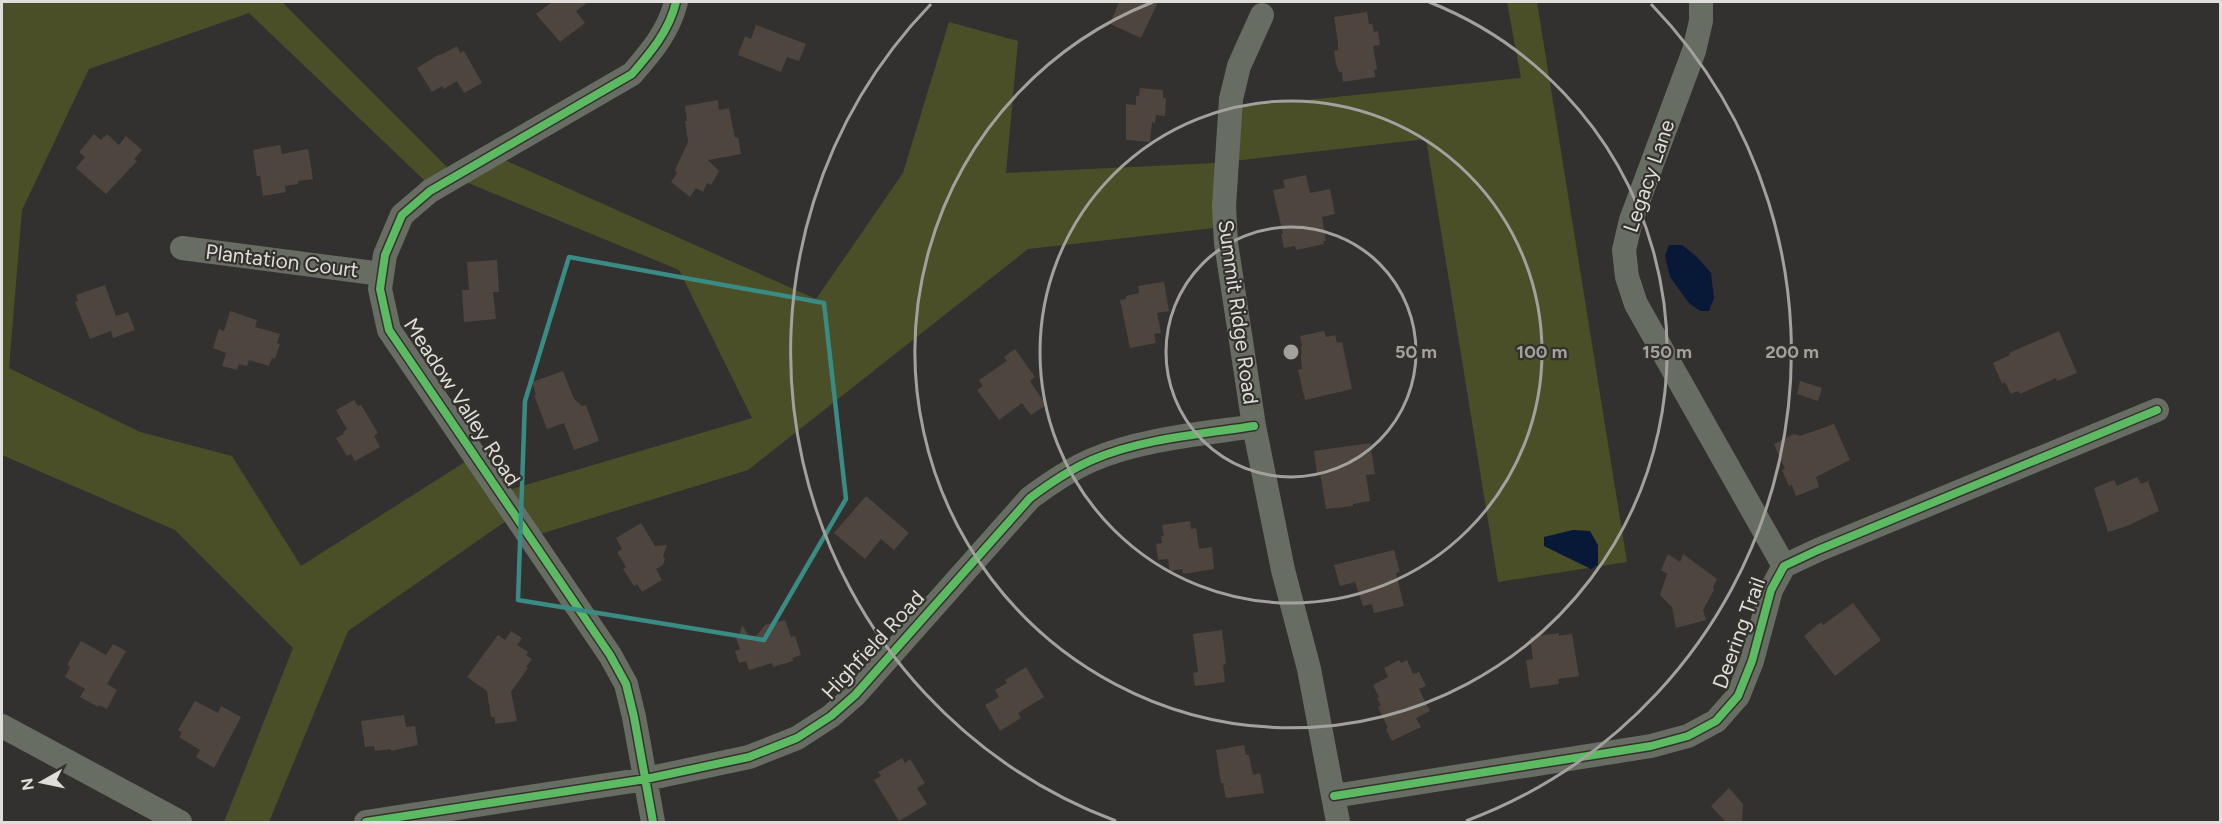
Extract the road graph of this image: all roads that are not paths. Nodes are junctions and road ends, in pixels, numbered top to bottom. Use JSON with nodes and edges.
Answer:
{"nodes":[{"id":1,"x":676,"y":2,"type":"edge"},
{"id":2,"x":1701,"y":2,"type":"edge"},
{"id":3,"x":1262,"y":15,"type":"dead end"},
{"id":4,"x":182,"y":248,"type":"dead end"},
{"id":5,"x":382,"y":274,"type":"junction"},
{"id":6,"x":2157,"y":410,"type":"dead end"},
{"id":7,"x":1254,"y":426,"type":"junction"},
{"id":8,"x":1784,"y":566,"type":"junction"},
{"id":9,"x":2,"y":726,"type":"edge"},
{"id":10,"x":646,"y":779,"type":"junction"},
{"id":11,"x":1334,"y":795,"type":"junction"},
{"id":12,"x":180,"y":822,"type":"edge"},
{"id":13,"x":366,"y":822,"type":"edge"},
{"id":14,"x":653,"y":822,"type":"edge"},
{"id":15,"x":1338,"y":822,"type":"edge"}],
"edges":[{"from":1,"to":5,"type":"street","name":"Meadow Valley Road"},
{"from":2,"to":8,"type":"street","name":"Legacy Lane"},
{"from":3,"to":7,"type":"street","name":"Summit Ridge Road"},
{"from":4,"to":5,"type":"street","name":"Plantation Court"},
{"from":5,"to":10,"type":"street","name":"Meadow Valley Road"},
{"from":6,"to":8,"type":"street","name":"Deering Trail"},
{"from":7,"to":10,"type":"street","name":"Highfield Road"},
{"from":7,"to":11,"type":"street","name":"Summit Ridge Road"},
{"from":8,"to":11,"type":"street","name":"Deering Trail"},
{"from":9,"to":12,"type":"street"},
{"from":10,"to":13,"type":"street","name":"Highfield Road"},
{"from":10,"to":14,"type":"street","name":"Meadow Valley Road"},
{"from":11,"to":15,"type":"street","name":"Summit Ridge Road"}]}
